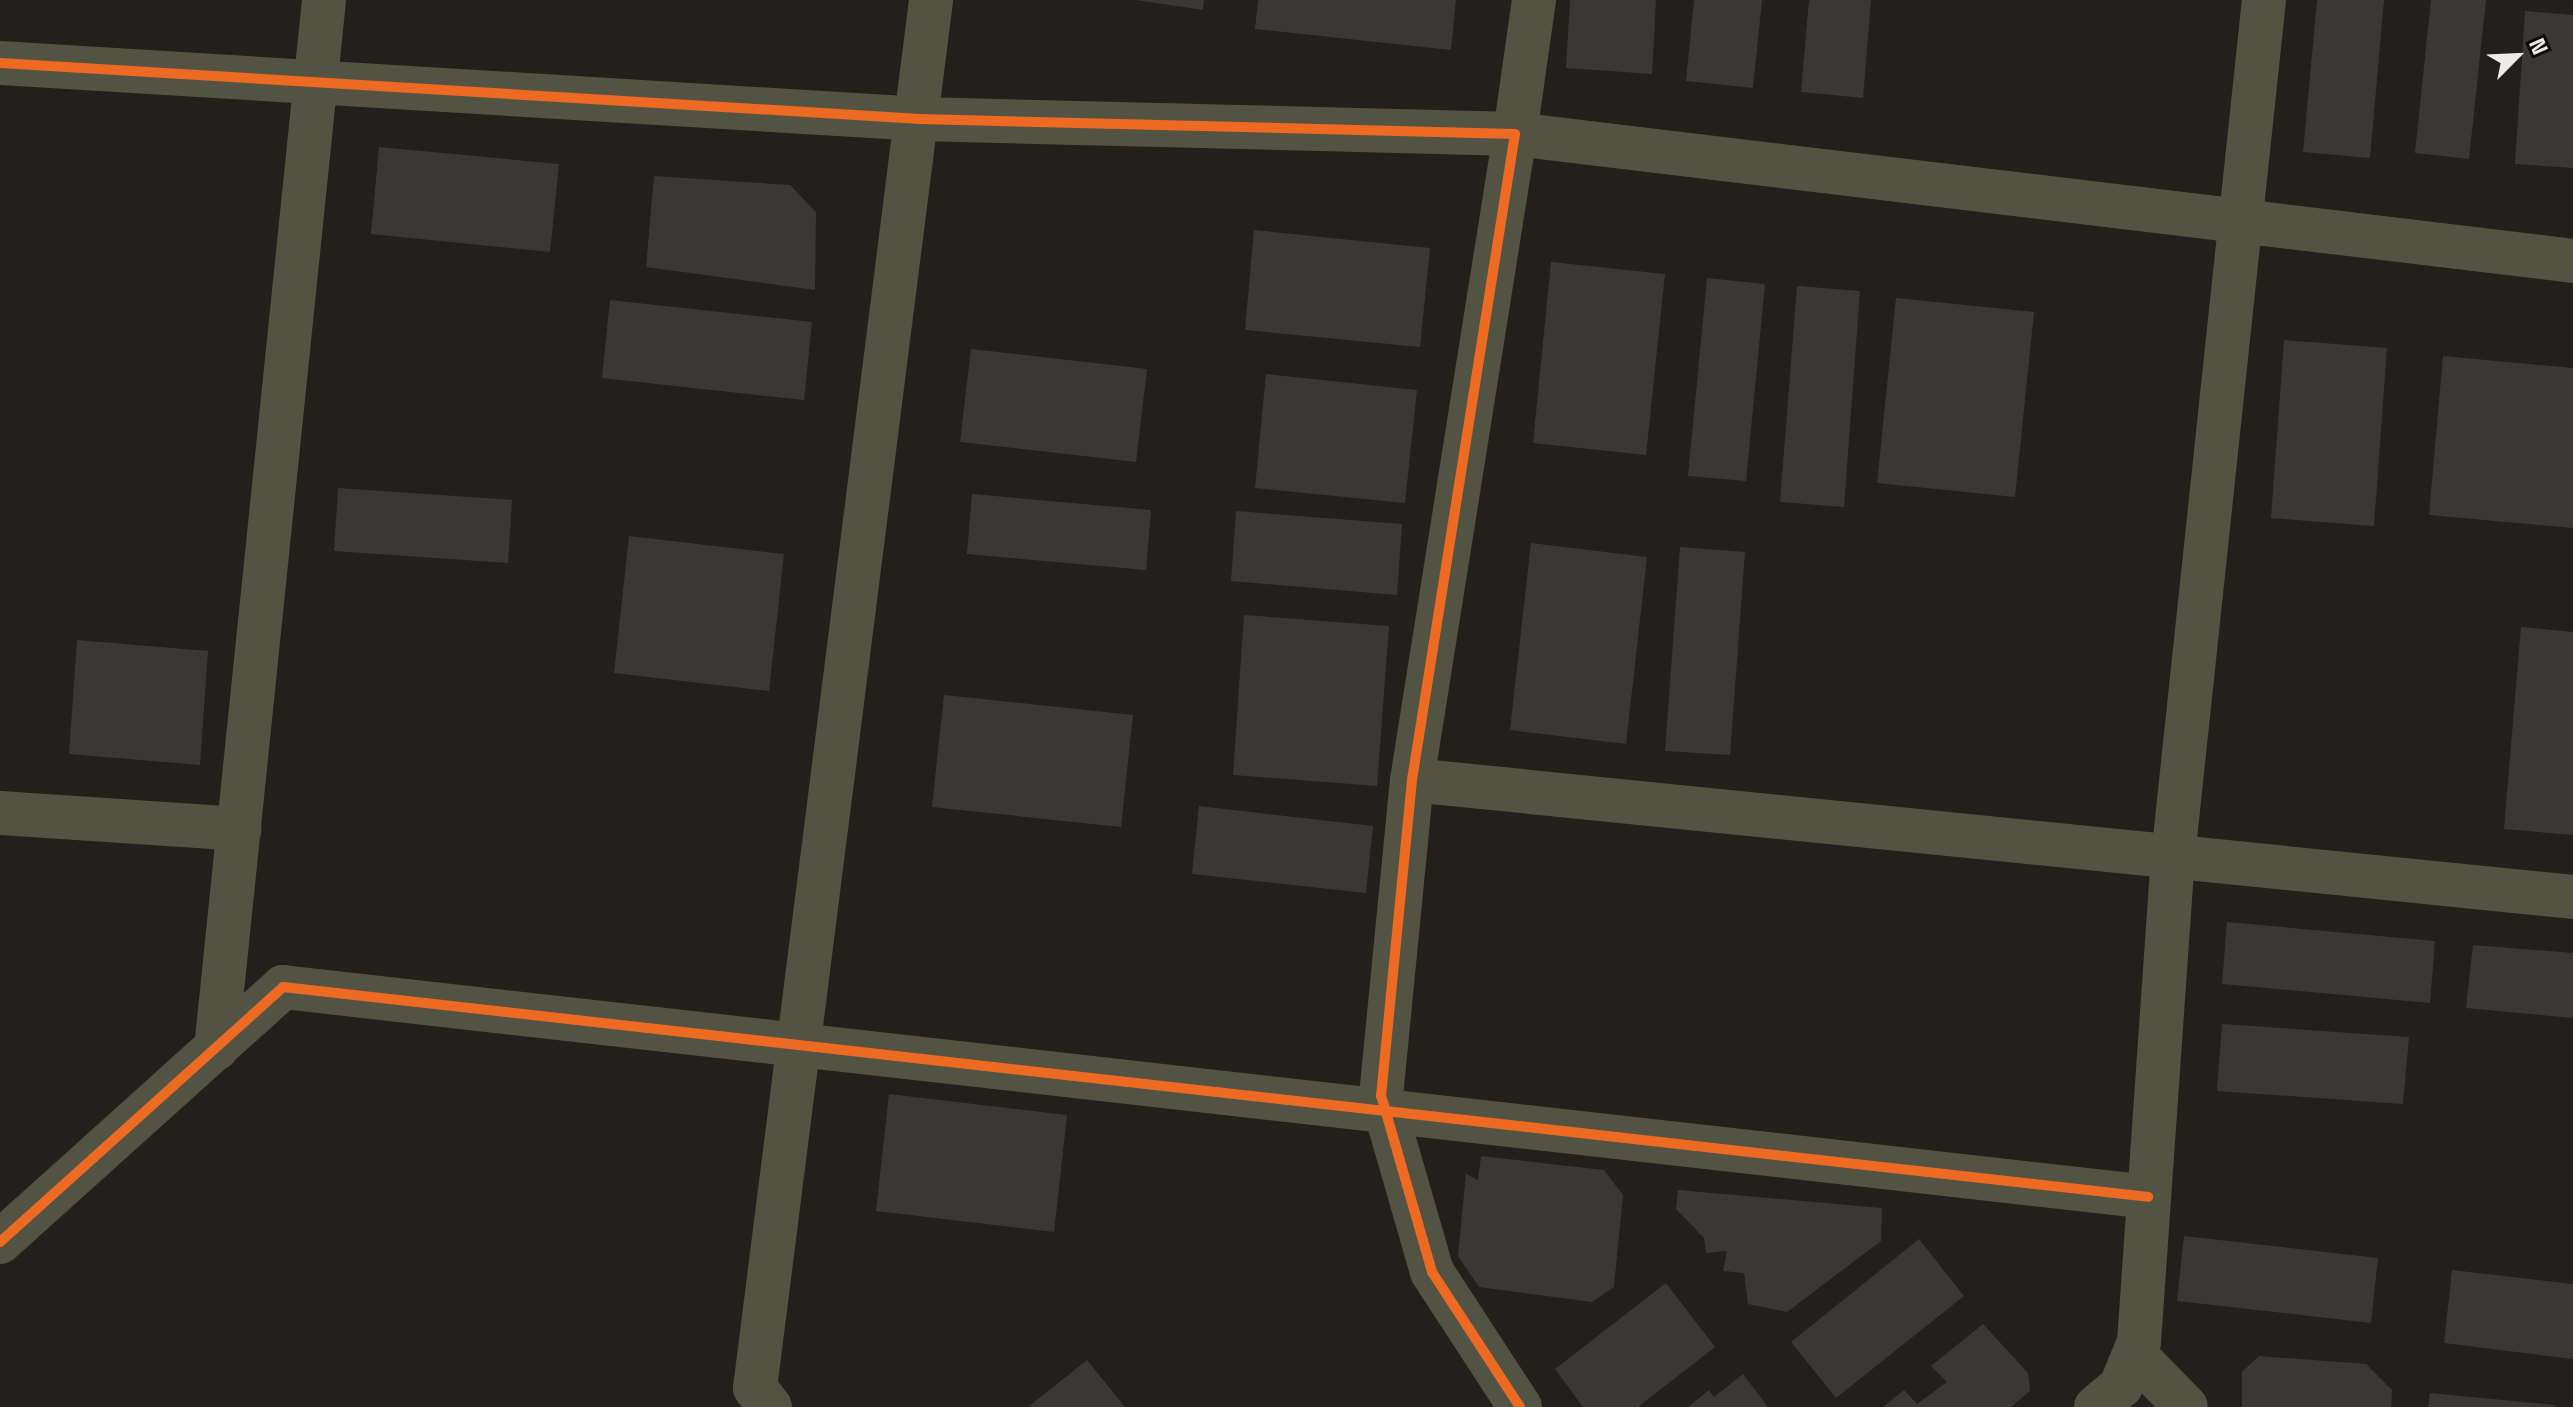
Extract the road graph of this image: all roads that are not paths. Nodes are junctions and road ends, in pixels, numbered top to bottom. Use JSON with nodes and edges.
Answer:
{"nodes":[{"id":1,"x":324,"y":0,"type":"edge"},
{"id":2,"x":931,"y":0,"type":"edge"},
{"id":3,"x":1534,"y":0,"type":"edge"},
{"id":4,"x":2264,"y":0,"type":"edge"},
{"id":5,"x":0,"y":63,"type":"edge"},
{"id":6,"x":316,"y":82,"type":"junction"},
{"id":7,"x":920,"y":119,"type":"junction"},
{"id":8,"x":1515,"y":134,"type":"junction"},
{"id":9,"x":2244,"y":226,"type":"junction"},
{"id":10,"x":2573,"y":261,"type":"edge"},
{"id":11,"x":1412,"y":780,"type":"junction"},
{"id":12,"x":0,"y":813,"type":"edge"},
{"id":13,"x":239,"y":829,"type":"junction"},
{"id":14,"x":2173,"y":857,"type":"junction"},
{"id":15,"x":2573,"y":897,"type":"edge"},
{"id":16,"x":799,"y":1045,"type":"junction"},
{"id":17,"x":216,"y":1049,"type":"junction"},
{"id":18,"x":1386,"y":1111,"type":"junction"},
{"id":19,"x":2148,"y":1197,"type":"junction"},
{"id":20,"x":0,"y":1242,"type":"edge"},
{"id":21,"x":2136,"y":1356,"type":"junction"},
{"id":22,"x":752,"y":1401,"type":"edge"},
{"id":23,"x":1520,"y":1407,"type":"edge"},
{"id":24,"x":2096,"y":1407,"type":"edge"},
{"id":25,"x":2186,"y":1407,"type":"edge"}],
"edges":[{"from":1,"to":6,"type":"street"},
{"from":2,"to":7,"type":"street"},
{"from":3,"to":8,"type":"street"},
{"from":4,"to":9,"type":"street"},
{"from":5,"to":6,"type":"street"},
{"from":6,"to":7,"type":"street"},
{"from":6,"to":13,"type":"street"},
{"from":7,"to":8,"type":"street"},
{"from":7,"to":16,"type":"street"},
{"from":8,"to":9,"type":"street"},
{"from":8,"to":11,"type":"street"},
{"from":9,"to":10,"type":"street"},
{"from":9,"to":14,"type":"street"},
{"from":11,"to":14,"type":"street"},
{"from":11,"to":18,"type":"street"},
{"from":12,"to":13,"type":"street"},
{"from":13,"to":17,"type":"street"},
{"from":14,"to":15,"type":"street"},
{"from":14,"to":19,"type":"street"},
{"from":16,"to":17,"type":"street"},
{"from":16,"to":18,"type":"street"},
{"from":16,"to":22,"type":"street"},
{"from":17,"to":20,"type":"street"},
{"from":18,"to":19,"type":"street"},
{"from":18,"to":23,"type":"street"},
{"from":19,"to":21,"type":"street"},
{"from":21,"to":24,"type":"street"},
{"from":21,"to":25,"type":"street"}]}
